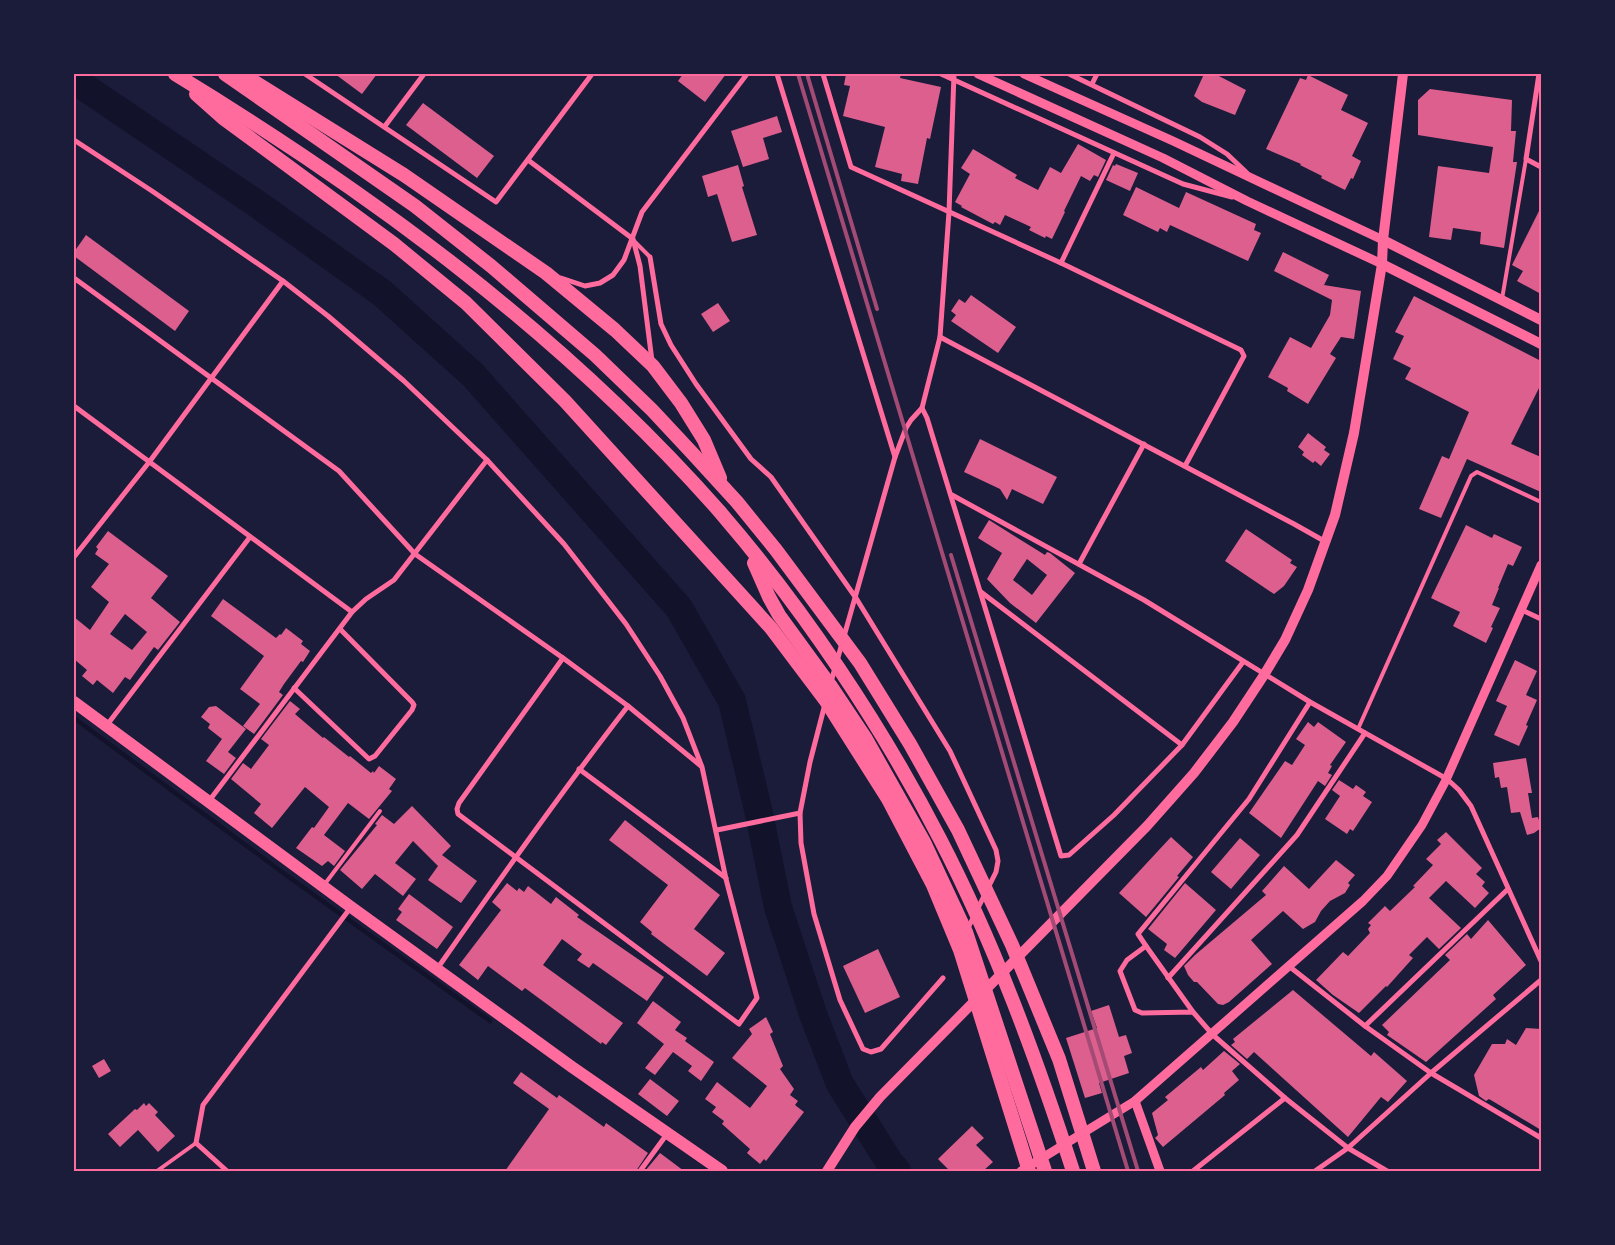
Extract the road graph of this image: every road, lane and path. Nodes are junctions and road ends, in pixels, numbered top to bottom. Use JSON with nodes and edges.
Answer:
{"nodes":[{"id":1,"x":174,"y":74,"type":"edge"},
{"id":2,"x":225,"y":74,"type":"edge"},
{"id":3,"x":242,"y":74,"type":"edge"},
{"id":4,"x":305,"y":74,"type":"edge"},
{"id":5,"x":424,"y":74,"type":"edge"},
{"id":6,"x":592,"y":74,"type":"edge"},
{"id":7,"x":746,"y":74,"type":"edge"},
{"id":8,"x":777,"y":74,"type":"edge"},
{"id":9,"x":823,"y":74,"type":"edge"},
{"id":10,"x":942,"y":74,"type":"edge"},
{"id":11,"x":978,"y":74,"type":"edge"},
{"id":12,"x":1024,"y":74,"type":"edge"},
{"id":13,"x":1069,"y":74,"type":"edge"},
{"id":14,"x":1097,"y":74,"type":"edge"},
{"id":15,"x":1403,"y":74,"type":"edge"},
{"id":16,"x":1538,"y":74,"type":"edge"},
{"id":17,"x":954,"y":77,"type":"edge"},
{"id":18,"x":1092,"y":84,"type":"junction"},
{"id":19,"x":1538,"y":98,"type":"edge"},
{"id":20,"x":385,"y":126,"type":"junction"},
{"id":21,"x":74,"y":140,"type":"edge"},
{"id":22,"x":1114,"y":153,"type":"junction"},
{"id":23,"x":1526,"y":159,"type":"junction"},
{"id":24,"x":528,"y":160,"type":"junction"},
{"id":25,"x":1541,"y":167,"type":"edge"},
{"id":26,"x":1253,"y":179,"type":"junction"},
{"id":27,"x":1247,"y":201,"type":"junction"},
{"id":28,"x":949,"y":212,"type":"junction"},
{"id":29,"x":633,"y":239,"type":"junction"},
{"id":30,"x":1383,"y":240,"type":"junction"},
{"id":31,"x":650,"y":257,"type":"joint"},
{"id":32,"x":1061,"y":263,"type":"junction"},
{"id":33,"x":1382,"y":264,"type":"junction"},
{"id":34,"x":546,"y":273,"type":"junction"},
{"id":35,"x":74,"y":278,"type":"edge"},
{"id":36,"x":284,"y":281,"type":"junction"},
{"id":37,"x":1502,"y":299,"type":"junction"},
{"id":38,"x":1541,"y":320,"type":"edge"},
{"id":39,"x":940,"y":336,"type":"junction"},
{"id":40,"x":1541,"y":344,"type":"edge"},
{"id":41,"x":653,"y":366,"type":"junction"},
{"id":42,"x":212,"y":378,"type":"junction"},
{"id":43,"x":74,"y":406,"type":"edge"},
{"id":44,"x":922,"y":408,"type":"junction"},
{"id":45,"x":1144,"y":444,"type":"junction"},
{"id":46,"x":895,"y":457,"type":"junction"},
{"id":47,"x":487,"y":460,"type":"junction"},
{"id":48,"x":150,"y":461,"type":"junction"},
{"id":49,"x":1185,"y":466,"type":"junction"},
{"id":50,"x":952,"y":496,"type":"junction"},
{"id":51,"x":1541,"y":502,"type":"edge"},
{"id":52,"x":250,"y":537,"type":"junction"},
{"id":53,"x":1326,"y":542,"type":"junction"},
{"id":54,"x":416,"y":554,"type":"junction"},
{"id":55,"x":74,"y":557,"type":"edge"},
{"id":56,"x":1079,"y":564,"type":"junction"},
{"id":57,"x":1541,"y":565,"type":"edge"},
{"id":58,"x":981,"y":592,"type":"junction"},
{"id":59,"x":856,"y":598,"type":"junction"},
{"id":60,"x":1522,"y":610,"type":"junction"},
{"id":61,"x":352,"y":612,"type":"junction"},
{"id":62,"x":1541,"y":619,"type":"edge"},
{"id":63,"x":340,"y":629,"type":"junction"},
{"id":64,"x":563,"y":658,"type":"junction"},
{"id":65,"x":1243,"y":662,"type":"junction"},
{"id":66,"x":1264,"y":675,"type":"junction"},
{"id":67,"x":830,"y":685,"type":"junction"},
{"id":68,"x":294,"y":688,"type":"junction"},
{"id":69,"x":826,"y":701,"type":"junction"},
{"id":70,"x":74,"y":702,"type":"edge"},
{"id":71,"x":1310,"y":702,"type":"junction"},
{"id":72,"x":628,"y":706,"type":"junction"},
{"id":73,"x":106,"y":726,"type":"junction"},
{"id":74,"x":1358,"y":729,"type":"junction"},
{"id":75,"x":1365,"y":732,"type":"junction"},
{"id":76,"x":1182,"y":745,"type":"junction"},
{"id":77,"x":702,"y":767,"type":"junction"},
{"id":78,"x":579,"y":769,"type":"junction"},
{"id":79,"x":1447,"y":779,"type":"junction"},
{"id":80,"x":208,"y":802,"type":"junction"},
{"id":81,"x":380,"y":811,"type":"dead end"},
{"id":82,"x":800,"y":813,"type":"junction"},
{"id":83,"x":717,"y":830,"type":"junction"},
{"id":84,"x":515,"y":857,"type":"junction"},
{"id":85,"x":726,"y":879,"type":"junction"},
{"id":86,"x":323,"y":886,"type":"junction"},
{"id":87,"x":1508,"y":889,"type":"junction"},
{"id":88,"x":349,"y":909,"type":"junction"},
{"id":89,"x":966,"y":932,"type":"junction"},
{"id":90,"x":1146,"y":946,"type":"junction"},
{"id":91,"x":1541,"y":961,"type":"edge"},
{"id":92,"x":1290,"y":967,"type":"junction"},
{"id":93,"x":437,"y":970,"type":"junction"},
{"id":94,"x":944,"y":978,"type":"dead end"},
{"id":95,"x":1168,"y":978,"type":"junction"},
{"id":96,"x":1541,"y":980,"type":"edge"},
{"id":97,"x":1193,"y":1012,"type":"junction"},
{"id":98,"x":1365,"y":1026,"type":"junction"},
{"id":99,"x":1213,"y":1035,"type":"junction"},
{"id":100,"x":1431,"y":1074,"type":"junction"},
{"id":101,"x":1285,"y":1098,"type":"junction"},
{"id":102,"x":1135,"y":1101,"type":"junction"},
{"id":103,"x":666,"y":1134,"type":"junction"},
{"id":104,"x":1541,"y":1138,"type":"edge"},
{"id":105,"x":196,"y":1143,"type":"junction"},
{"id":106,"x":1348,"y":1148,"type":"junction"},
{"id":107,"x":1043,"y":1165,"type":"edge"},
{"id":108,"x":1026,"y":1170,"type":"edge"},
{"id":109,"x":157,"y":1171,"type":"edge"},
{"id":110,"x":227,"y":1171,"type":"edge"},
{"id":111,"x":640,"y":1171,"type":"edge"},
{"id":112,"x":722,"y":1171,"type":"edge"},
{"id":113,"x":827,"y":1171,"type":"edge"},
{"id":114,"x":1073,"y":1171,"type":"edge"},
{"id":115,"x":1094,"y":1171,"type":"edge"},
{"id":116,"x":1160,"y":1171,"type":"edge"},
{"id":117,"x":1193,"y":1171,"type":"edge"},
{"id":118,"x":1315,"y":1171,"type":"edge"},
{"id":119,"x":1387,"y":1171,"type":"edge"}],
"edges":[{"from":1,"to":69,"type":"highway"},
{"from":1,"to":114,"type":"highway"},
{"from":2,"to":115,"type":"highway"},
{"from":3,"to":34,"type":"highway"},
{"from":4,"to":20,"type":"street"},
{"from":5,"to":20,"type":"street"},
{"from":6,"to":24,"type":"street"},
{"from":7,"to":29,"type":"street"},
{"from":8,"to":46,"type":"street"},
{"from":9,"to":28,"type":"street"},
{"from":10,"to":17,"type":"street"},
{"from":11,"to":27,"type":"street"},
{"from":12,"to":26,"type":"street"},
{"from":13,"to":18,"type":"street"},
{"from":14,"to":18,"type":"street"},
{"from":15,"to":30,"type":"main road"},
{"from":16,"to":19,"type":"street"},
{"from":17,"to":22,"type":"street"},
{"from":17,"to":28,"type":"street"},
{"from":18,"to":26,"type":"street"},
{"from":19,"to":23,"type":"street"},
{"from":20,"to":24,"type":"street"},
{"from":21,"to":36,"type":"street"},
{"from":22,"to":27,"type":"street"},
{"from":22,"to":32,"type":"street"},
{"from":23,"to":25,"type":"street"},
{"from":23,"to":37,"type":"lane"},
{"from":24,"to":29,"type":"street"},
{"from":26,"to":30,"type":"street"},
{"from":27,"to":33,"type":"street"},
{"from":28,"to":32,"type":"street"},
{"from":28,"to":39,"type":"street"},
{"from":29,"to":31,"type":"lane"},
{"from":29,"to":34,"type":"street"},
{"from":29,"to":41,"type":"street"},
{"from":30,"to":33,"type":"main road"},
{"from":30,"to":37,"type":"main road"},
{"from":31,"to":59,"type":"street"},
{"from":32,"to":49,"type":"street"},
{"from":33,"to":40,"type":"main road"},
{"from":33,"to":53,"type":"main road"},
{"from":34,"to":41,"type":"highway"},
{"from":35,"to":42,"type":"street"},
{"from":36,"to":42,"type":"street"},
{"from":36,"to":47,"type":"street"},
{"from":37,"to":38,"type":"main road"},
{"from":39,"to":44,"type":"street"},
{"from":39,"to":45,"type":"street"},
{"from":41,"to":67,"type":"highway"},
{"from":42,"to":48,"type":"street"},
{"from":42,"to":54,"type":"street"},
{"from":43,"to":48,"type":"street"},
{"from":44,"to":46,"type":"street"},
{"from":44,"to":50,"type":"street"},
{"from":45,"to":49,"type":"street"},
{"from":45,"to":56,"type":"street"},
{"from":46,"to":59,"type":"street"},
{"from":47,"to":54,"type":"street"},
{"from":47,"to":77,"type":"street"},
{"from":48,"to":52,"type":"street"},
{"from":48,"to":55,"type":"street"},
{"from":49,"to":53,"type":"street"},
{"from":50,"to":56,"type":"street"},
{"from":50,"to":58,"type":"street"},
{"from":51,"to":74,"type":"lane"},
{"from":52,"to":61,"type":"street"},
{"from":52,"to":73,"type":"street"},
{"from":53,"to":66,"type":"main road"},
{"from":54,"to":61,"type":"street"},
{"from":54,"to":64,"type":"street"},
{"from":56,"to":65,"type":"street"},
{"from":57,"to":60,"type":"street"},
{"from":58,"to":76,"type":"street"},
{"from":58,"to":76,"type":"street"},
{"from":59,"to":67,"type":"street"},
{"from":59,"to":89,"type":"street"},
{"from":60,"to":62,"type":"street"},
{"from":60,"to":79,"type":"street"},
{"from":61,"to":63,"type":"street"},
{"from":63,"to":68,"type":"street"},
{"from":63,"to":68,"type":"street"},
{"from":64,"to":72,"type":"street"},
{"from":64,"to":84,"type":"street"},
{"from":65,"to":66,"type":"street"},
{"from":65,"to":76,"type":"street"},
{"from":66,"to":71,"type":"street"},
{"from":66,"to":113,"type":"main road"},
{"from":67,"to":69,"type":"street"},
{"from":67,"to":89,"type":"highway"},
{"from":68,"to":80,"type":"street"},
{"from":69,"to":82,"type":"street"},
{"from":69,"to":108,"type":"highway"},
{"from":70,"to":73,"type":"main road"},
{"from":71,"to":74,"type":"street"},
{"from":71,"to":90,"type":"street"},
{"from":72,"to":77,"type":"street"},
{"from":72,"to":78,"type":"street"},
{"from":73,"to":80,"type":"main road"},
{"from":74,"to":75,"type":"street"},
{"from":75,"to":79,"type":"street"},
{"from":75,"to":95,"type":"street"},
{"from":77,"to":83,"type":"street"},
{"from":78,"to":84,"type":"street"},
{"from":78,"to":85,"type":"street"},
{"from":79,"to":87,"type":"street"},
{"from":79,"to":92,"type":"street"},
{"from":80,"to":86,"type":"main road"},
{"from":81,"to":86,"type":"lane"},
{"from":82,"to":83,"type":"street"},
{"from":82,"to":94,"type":"street"},
{"from":83,"to":85,"type":"street"},
{"from":84,"to":85,"type":"street"},
{"from":84,"to":93,"type":"street"},
{"from":86,"to":88,"type":"main road"},
{"from":87,"to":91,"type":"street"},
{"from":87,"to":98,"type":"street"},
{"from":88,"to":93,"type":"main road"},
{"from":88,"to":105,"type":"street"},
{"from":89,"to":107,"type":"highway"},
{"from":90,"to":95,"type":"street"},
{"from":90,"to":97,"type":"street"},
{"from":92,"to":98,"type":"street"},
{"from":92,"to":99,"type":"street"},
{"from":93,"to":103,"type":"main road"},
{"from":95,"to":97,"type":"street"},
{"from":96,"to":100,"type":"street"},
{"from":97,"to":99,"type":"street"},
{"from":98,"to":100,"type":"street"},
{"from":99,"to":101,"type":"street"},
{"from":99,"to":102,"type":"street"},
{"from":100,"to":104,"type":"street"},
{"from":100,"to":106,"type":"street"},
{"from":101,"to":106,"type":"street"},
{"from":101,"to":117,"type":"street"},
{"from":102,"to":107,"type":"street"},
{"from":102,"to":116,"type":"street"},
{"from":103,"to":111,"type":"street"},
{"from":103,"to":112,"type":"main road"},
{"from":105,"to":109,"type":"lane"},
{"from":105,"to":110,"type":"street"},
{"from":106,"to":118,"type":"street"},
{"from":106,"to":119,"type":"street"},
{"from":107,"to":108,"type":"street"}]}
